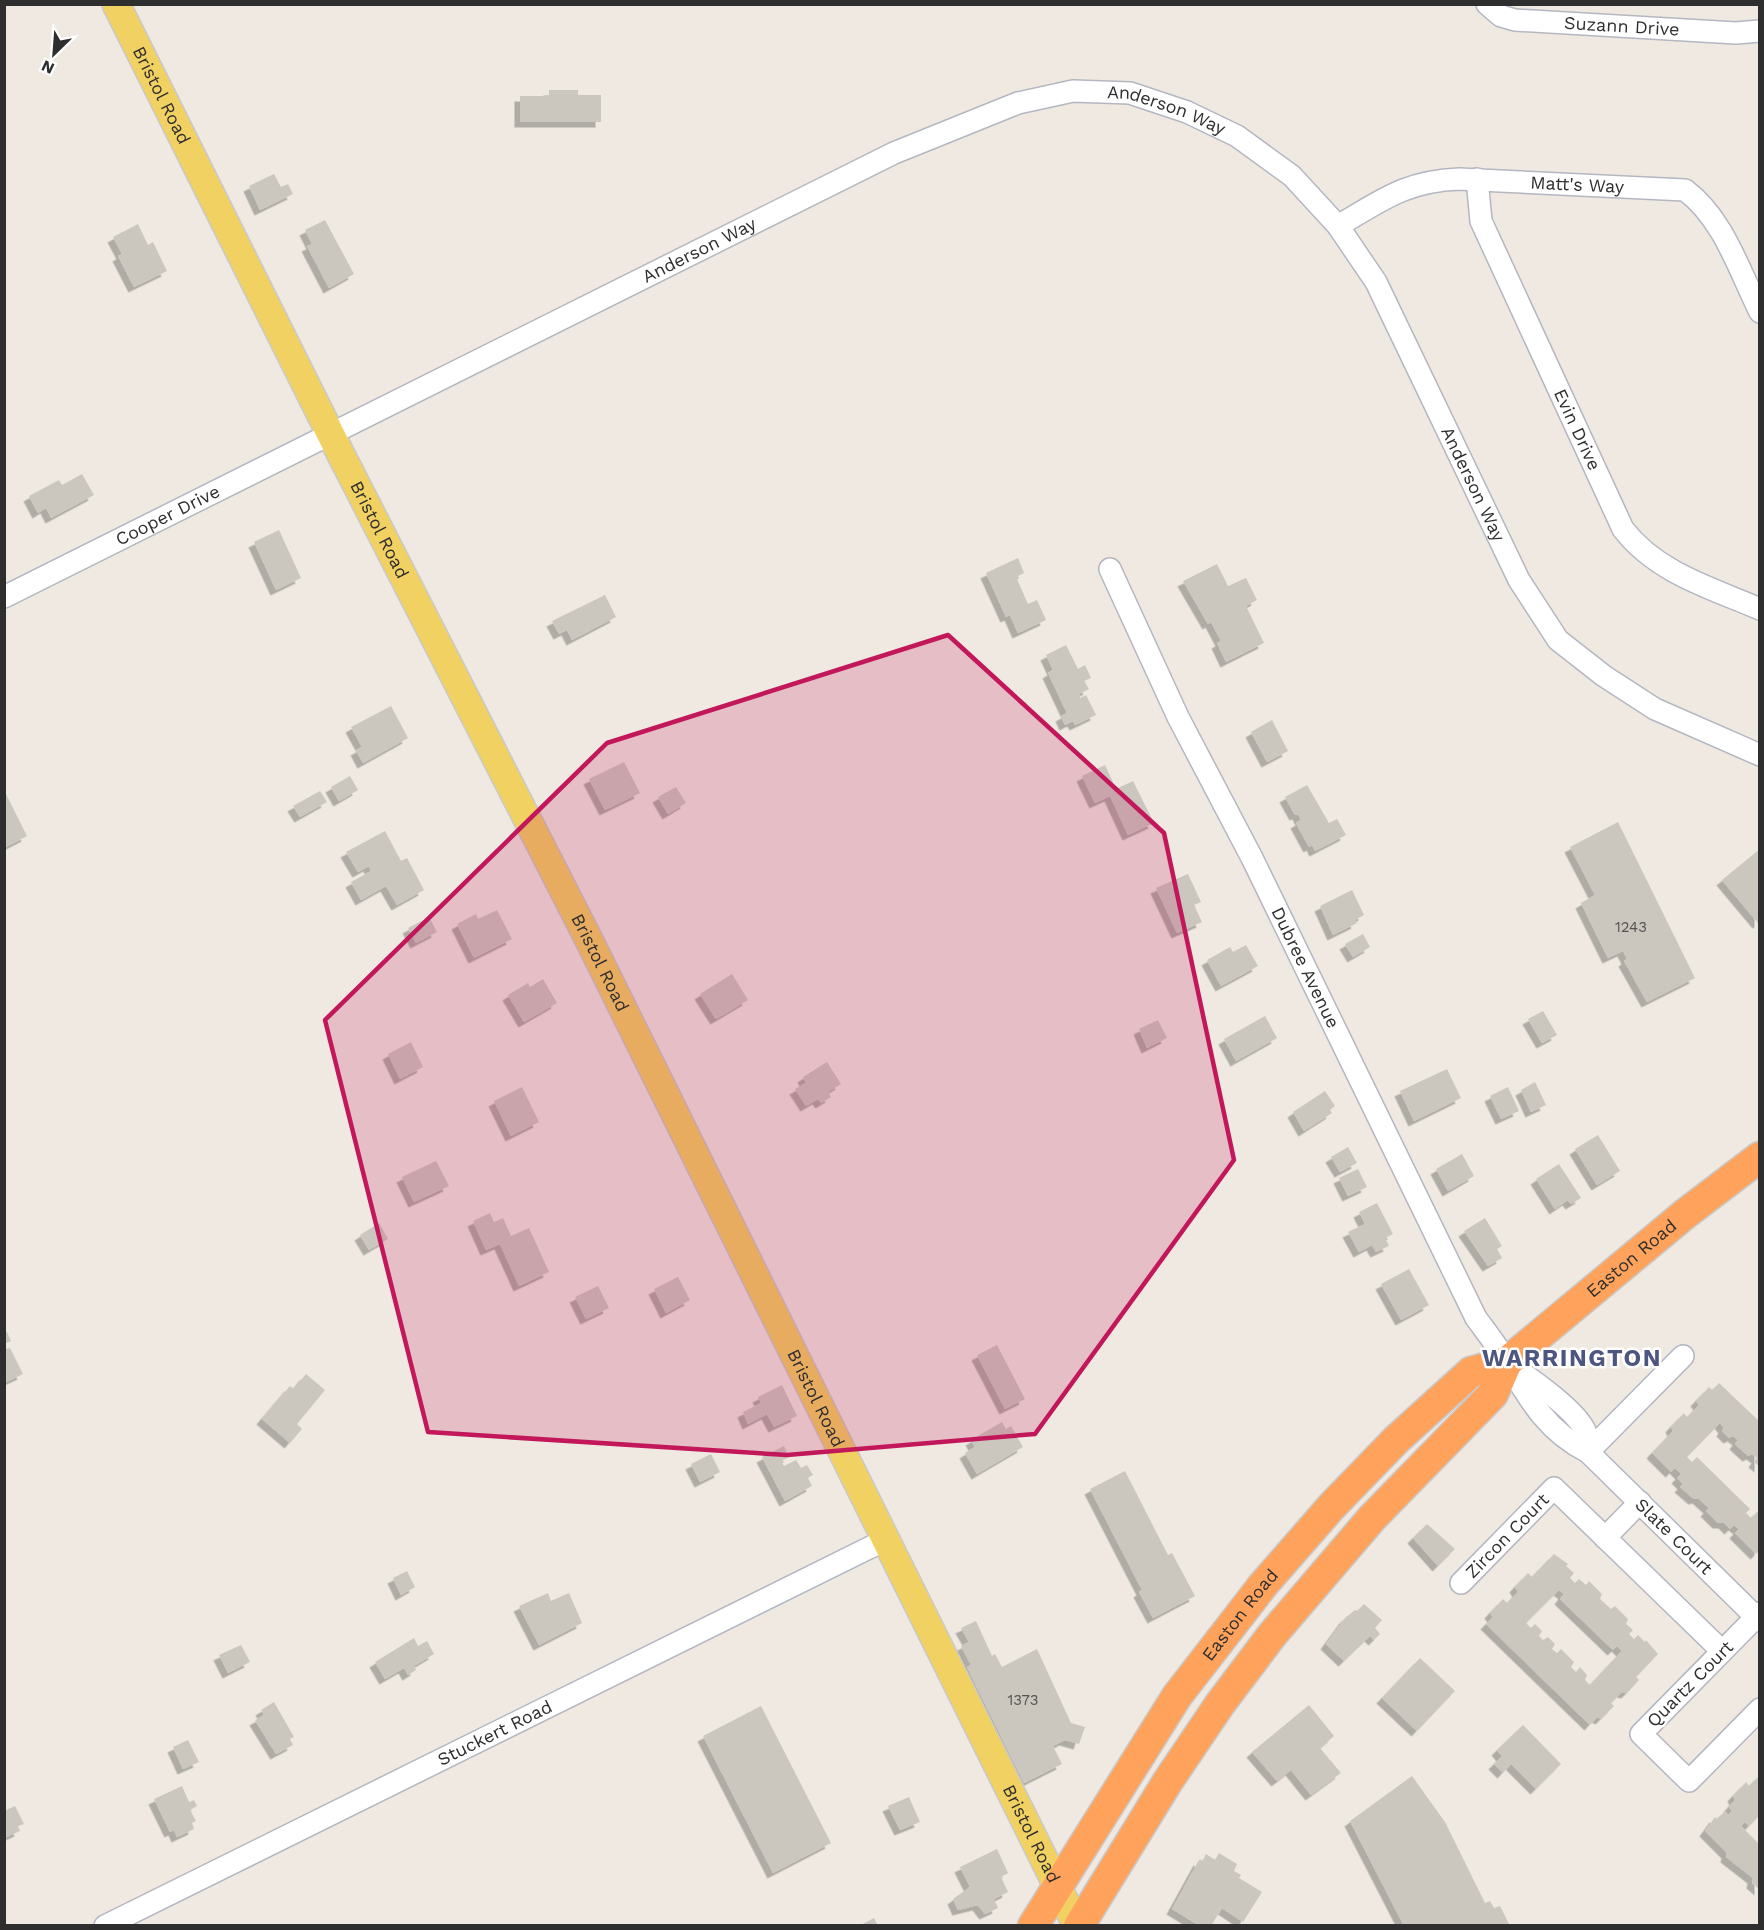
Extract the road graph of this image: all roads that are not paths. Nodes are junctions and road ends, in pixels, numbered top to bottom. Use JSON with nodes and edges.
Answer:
{"nodes":[{"id":1,"x":116,"y":4,"type":"edge"},
{"id":2,"x":1487,"y":4,"type":"edge"},
{"id":3,"x":1760,"y":31,"type":"edge"},
{"id":4,"x":1477,"y":179,"type":"junction"},
{"id":5,"x":1338,"y":226,"type":"junction"},
{"id":6,"x":1760,"y":312,"type":"edge"},
{"id":7,"x":331,"y":435,"type":"junction"},
{"id":8,"x":1110,"y":569,"type":"dead end"},
{"id":9,"x":4,"y":597,"type":"edge"},
{"id":10,"x":1760,"y":609,"type":"edge"},
{"id":11,"x":1760,"y":755,"type":"edge"},
{"id":12,"x":1760,"y":1157,"type":"edge"},
{"id":13,"x":1683,"y":1356,"type":"dead end"},
{"id":14,"x":1507,"y":1362,"type":"junction"},
{"id":15,"x":1588,"y":1452,"type":"junction"},
{"id":16,"x":1640,"y":1502,"type":"junction"},
{"id":17,"x":1605,"y":1538,"type":"junction"},
{"id":18,"x":885,"y":1539,"type":"junction"},
{"id":19,"x":1461,"y":1583,"type":"dead end"},
{"id":20,"x":1758,"y":1617,"type":"edge"},
{"id":21,"x":1722,"y":1651,"type":"junction"},
{"id":22,"x":1760,"y":1709,"type":"edge"},
{"id":23,"x":1057,"y":1886,"type":"junction"},
{"id":24,"x":105,"y":1926,"type":"edge"},
{"id":25,"x":1033,"y":1926,"type":"edge"},
{"id":26,"x":1078,"y":1926,"type":"edge"}],
"edges":[{"from":1,"to":7,"type":"main road","name":"Bristol Road"},
{"from":2,"to":3,"type":"street","name":"Suzann Drive"},
{"from":4,"to":5,"type":"street","name":"Matt's Way"},
{"from":4,"to":6,"type":"street","name":"Matt's Way"},
{"from":4,"to":10,"type":"street","name":"Evin Drive"},
{"from":5,"to":7,"type":"street","name":"Anderson Way"},
{"from":5,"to":11,"type":"street","name":"Anderson Way"},
{"from":7,"to":9,"type":"street","name":"Cooper Drive"},
{"from":7,"to":18,"type":"main road","name":"Bristol Road"},
{"from":8,"to":14,"type":"street","name":"Dubree Avenue"},
{"from":12,"to":14,"type":"highway","name":"Easton Road"},
{"from":13,"to":15,"type":"street"},
{"from":14,"to":15,"type":"street"},
{"from":14,"to":23,"type":"highway","name":"Easton Road"},
{"from":14,"to":26,"type":"highway","name":"Easton Road"},
{"from":15,"to":16,"type":"street","name":"Slate Court"},
{"from":16,"to":17,"type":"street"},
{"from":16,"to":20,"type":"street","name":"Slate Court"},
{"from":17,"to":19,"type":"street","name":"Zircon Court"},
{"from":17,"to":21,"type":"street","name":"Zircon Court"},
{"from":18,"to":23,"type":"main road","name":"Bristol Road"},
{"from":18,"to":24,"type":"street","name":"Stuckert Road"},
{"from":20,"to":21,"type":"street","name":"Quartz Court"},
{"from":21,"to":22,"type":"street","name":"Quartz Court"},
{"from":23,"to":25,"type":"highway","name":"Easton Road"},
{"from":23,"to":26,"type":"main road","name":"Bristol Road"}]}
